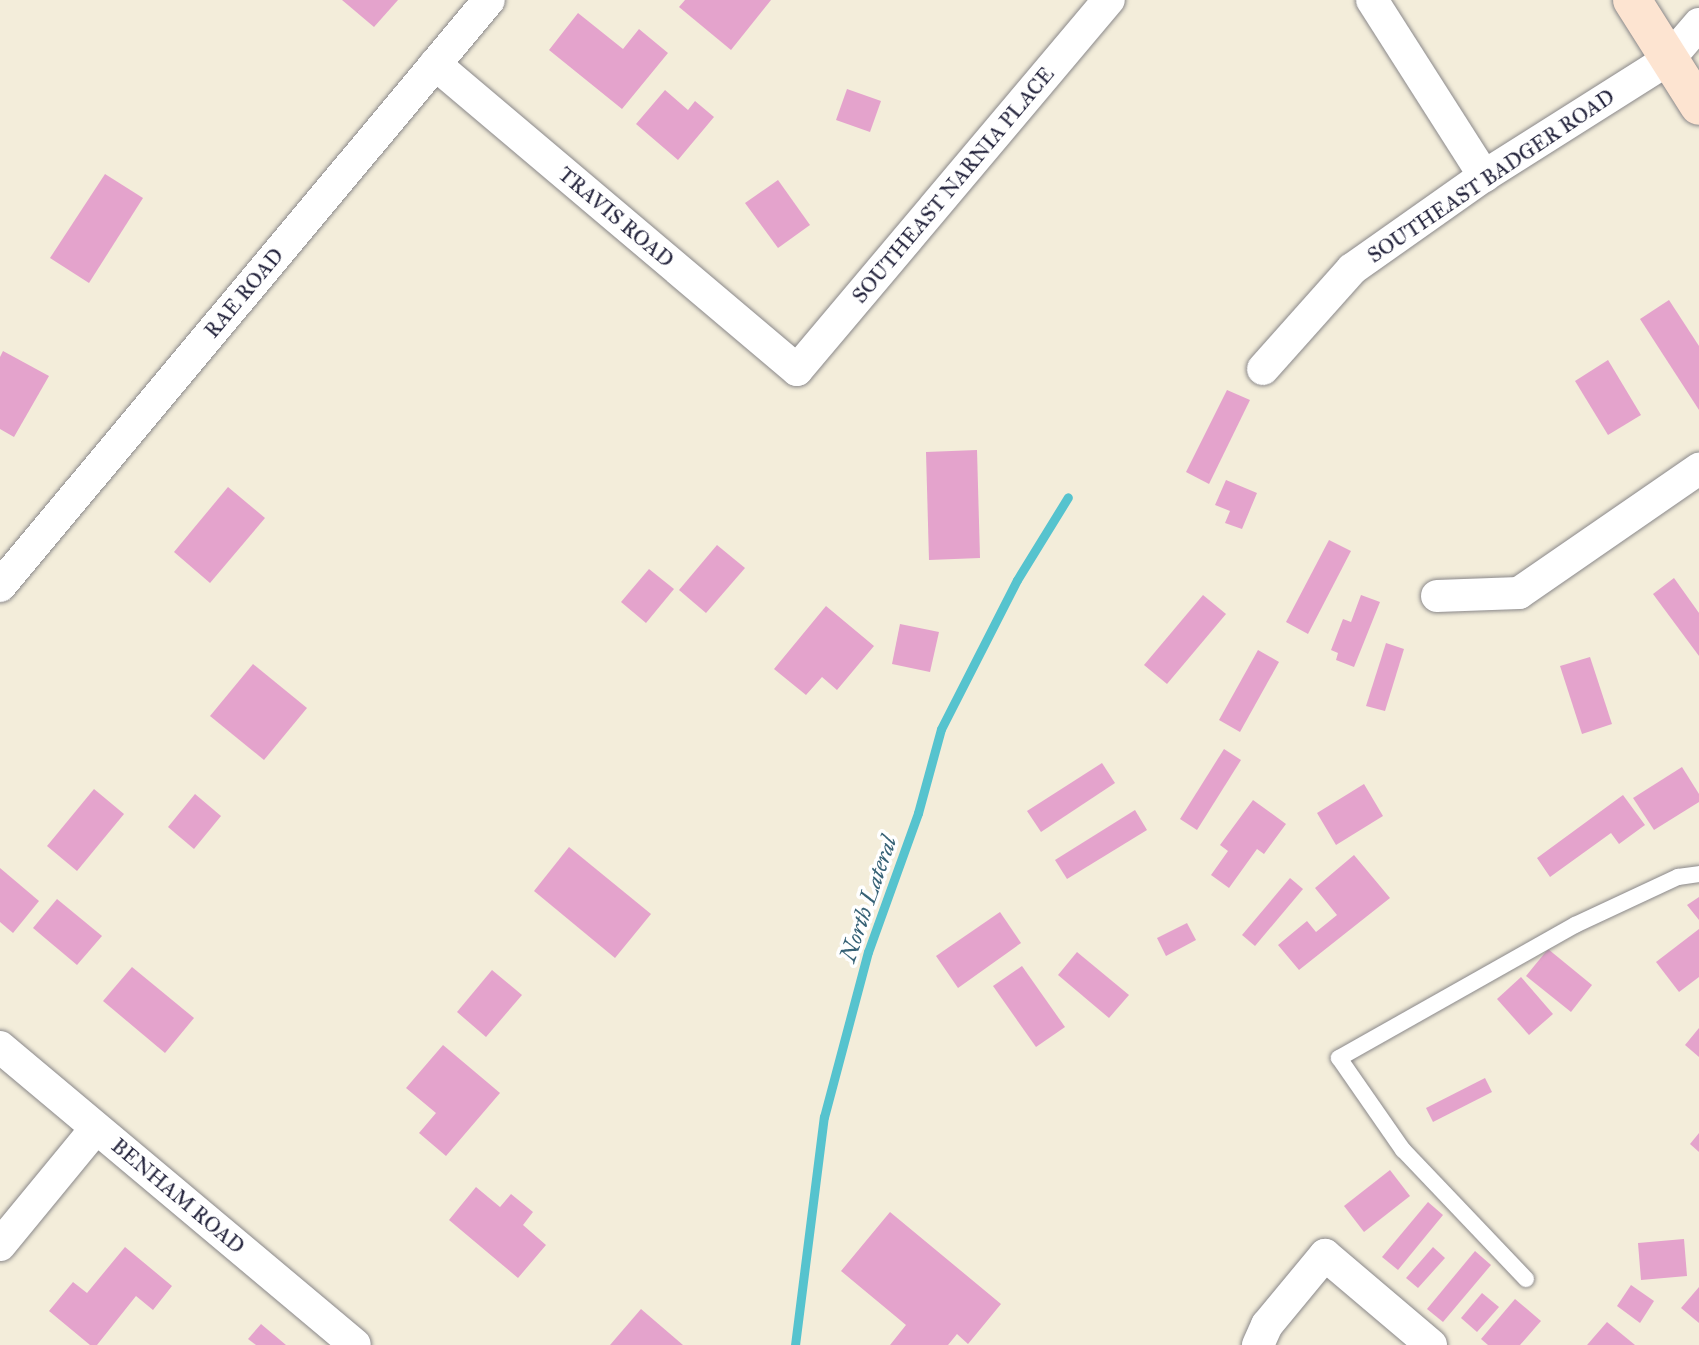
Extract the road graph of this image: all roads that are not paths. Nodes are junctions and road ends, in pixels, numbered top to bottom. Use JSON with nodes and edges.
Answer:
{"nodes":[{"id":1,"x":489,"y":0,"type":"edge"},
{"id":2,"x":1109,"y":0,"type":"edge"},
{"id":3,"x":1372,"y":0,"type":"edge"},
{"id":4,"x":1632,"y":0,"type":"edge"},
{"id":5,"x":1699,"y":24,"type":"edge"},
{"id":6,"x":1669,"y":59,"type":"junction"},
{"id":7,"x":435,"y":64,"type":"junction"},
{"id":8,"x":1699,"y":106,"type":"edge"},
{"id":9,"x":1484,"y":176,"type":"junction"},
{"id":10,"x":1263,"y":369,"type":"dead end"},
{"id":11,"x":797,"y":370,"type":"joint"},
{"id":12,"x":1699,"y":470,"type":"edge"},
{"id":13,"x":0,"y":586,"type":"edge"},
{"id":14,"x":1437,"y":596,"type":"dead end"},
{"id":15,"x":1699,"y":874,"type":"edge"},
{"id":16,"x":0,"y":1047,"type":"edge"},
{"id":17,"x":96,"y":1128,"type":"junction"},
{"id":18,"x":0,"y":1245,"type":"edge"},
{"id":19,"x":1526,"y":1279,"type":"dead end"},
{"id":20,"x":355,"y":1345,"type":"edge"},
{"id":21,"x":1258,"y":1345,"type":"edge"},
{"id":22,"x":1431,"y":1345,"type":"edge"}],
"edges":[{"from":1,"to":7,"type":"street","name":"RAE ROAD"},
{"from":2,"to":11,"type":"street","name":"SOUTHEAST NARNIA PLACE"},
{"from":3,"to":9,"type":"street"},
{"from":4,"to":6,"type":"street"},
{"from":5,"to":6,"type":"street","name":"SOUTHEAST BADGER ROAD"},
{"from":6,"to":8,"type":"street"},
{"from":6,"to":9,"type":"street","name":"SOUTHEAST BADGER ROAD"},
{"from":7,"to":11,"type":"street","name":"TRAVIS ROAD"},
{"from":7,"to":13,"type":"street","name":"RAE ROAD"},
{"from":9,"to":10,"type":"street","name":"SOUTHEAST BADGER ROAD"},
{"from":12,"to":14,"type":"street"},
{"from":15,"to":19,"type":"lane"},
{"from":16,"to":17,"type":"street","name":"BENHAM ROAD"},
{"from":17,"to":18,"type":"street"},
{"from":17,"to":20,"type":"street","name":"BENHAM ROAD"},
{"from":21,"to":22,"type":"street"}]}
